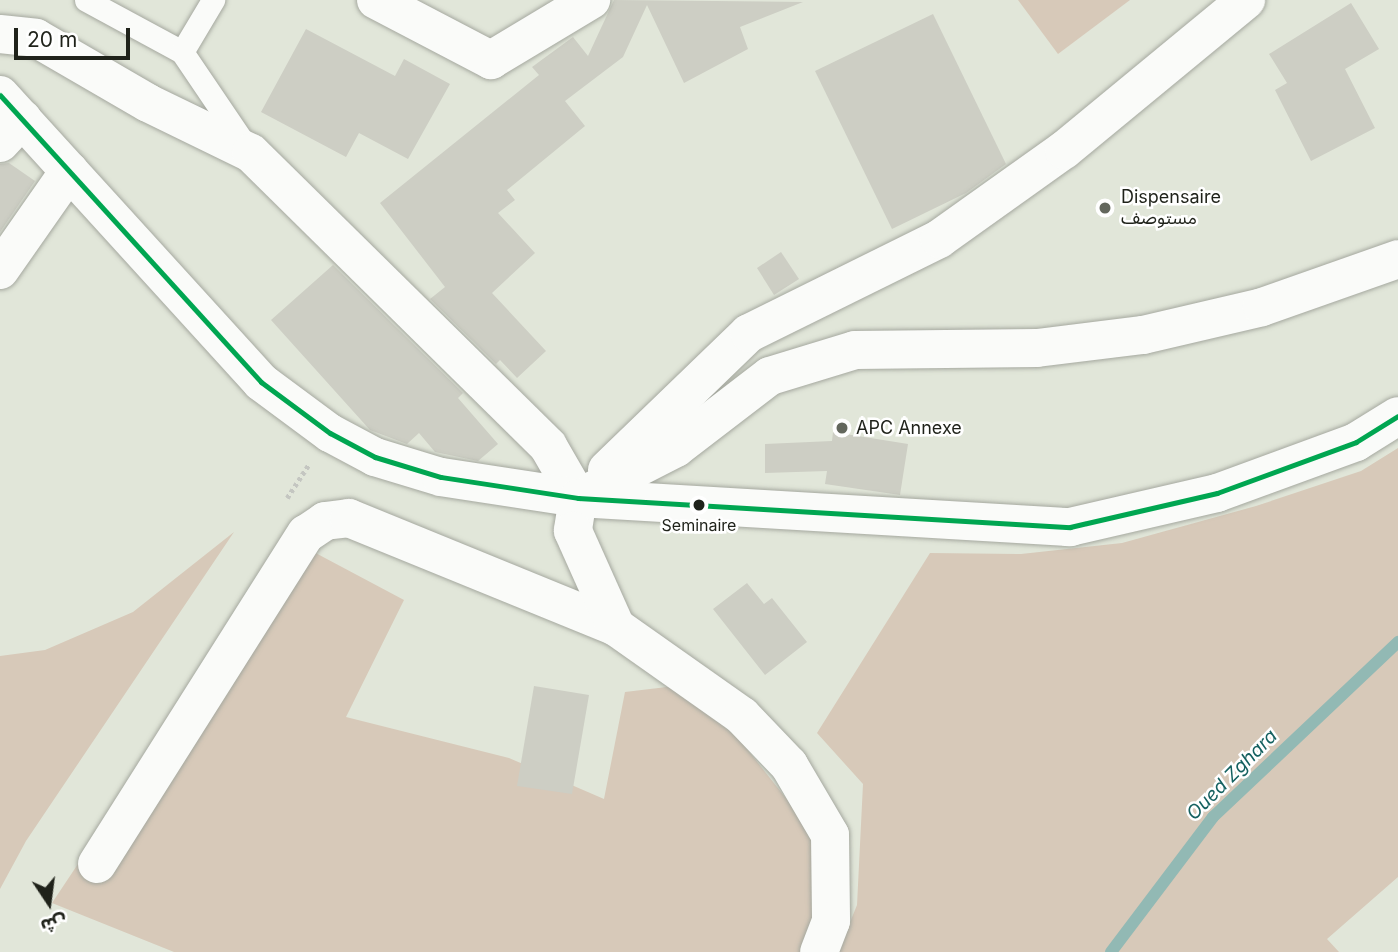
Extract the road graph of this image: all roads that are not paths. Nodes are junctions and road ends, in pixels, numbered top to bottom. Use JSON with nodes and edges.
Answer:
{"nodes":[{"id":1,"x":86,"y":0,"type":"edge"},
{"id":2,"x":213,"y":0,"type":"edge"},
{"id":3,"x":376,"y":0,"type":"edge"},
{"id":4,"x":591,"y":0,"type":"edge"},
{"id":5,"x":1246,"y":0,"type":"edge"},
{"id":6,"x":0,"y":34,"type":"edge"},
{"id":7,"x":182,"y":52,"type":"junction"},
{"id":8,"x":7,"y":119,"type":"edge"},
{"id":9,"x":251,"y":153,"type":"junction"},
{"id":10,"x":69,"y":171,"type":"junction"},
{"id":11,"x":1398,"y":259,"type":"edge"},
{"id":12,"x":0,"y":270,"type":"edge"},
{"id":13,"x":1398,"y":416,"type":"edge"},
{"id":14,"x":578,"y":498,"type":"junction"},
{"id":15,"x":616,"y":627,"type":"junction"},
{"id":16,"x":97,"y":864,"type":"dead end"},
{"id":17,"x":819,"y":952,"type":"edge"}],
"edges":[{"from":1,"to":7,"type":"lane"},
{"from":2,"to":7,"type":"lane"},
{"from":3,"to":4,"type":"street"},
{"from":5,"to":14,"type":"street"},
{"from":6,"to":9,"type":"street"},
{"from":7,"to":9,"type":"lane"},
{"from":8,"to":10,"type":"street"},
{"from":9,"to":14,"type":"street"},
{"from":10,"to":12,"type":"street"},
{"from":10,"to":14,"type":"street"},
{"from":11,"to":14,"type":"street"},
{"from":13,"to":14,"type":"street"},
{"from":14,"to":15,"type":"street"},
{"from":15,"to":16,"type":"street"},
{"from":15,"to":17,"type":"street"}]}
